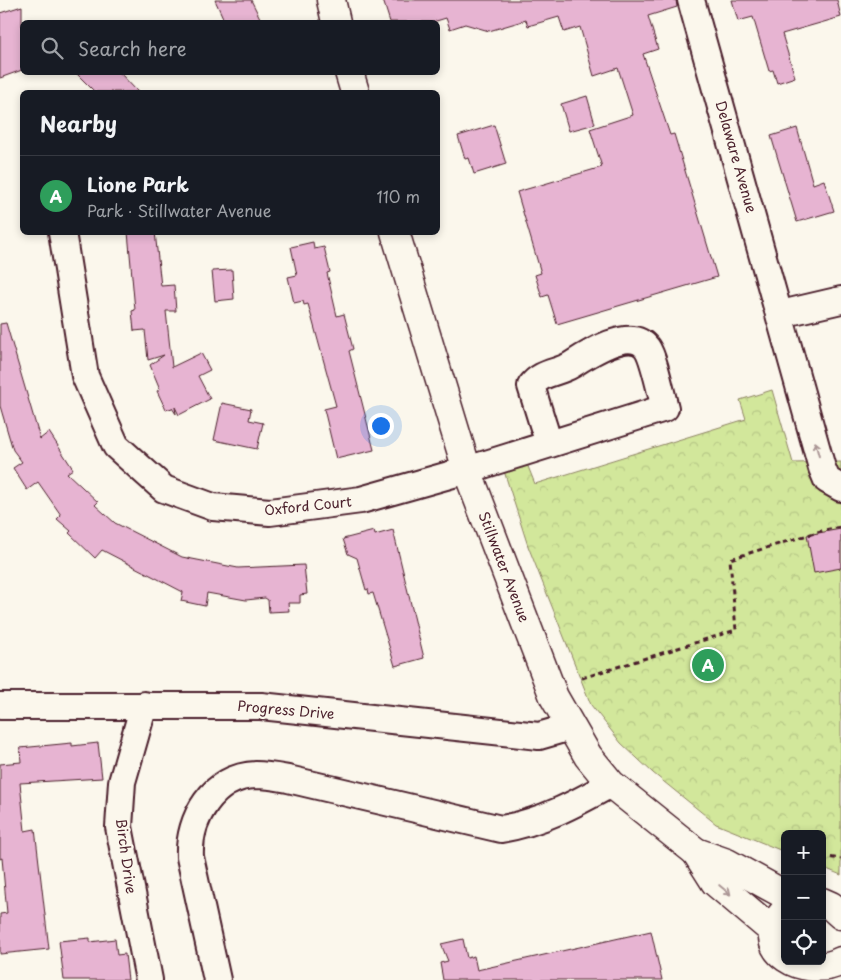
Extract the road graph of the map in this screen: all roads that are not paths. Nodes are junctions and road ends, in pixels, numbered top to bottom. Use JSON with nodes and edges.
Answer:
{"nodes":[{"id":1,"x":330,"y":0,"type":"edge"},
{"id":2,"x":691,"y":0,"type":"edge"},
{"id":3,"x":335,"y":20,"type":"edge"},
{"id":4,"x":350,"y":75,"type":"edge"},
{"id":5,"x":354,"y":90,"type":"edge"},
{"id":6,"x":62,"y":235,"type":"edge"},
{"id":7,"x":396,"y":235,"type":"edge"},
{"id":8,"x":841,"y":300,"type":"edge"},
{"id":9,"x":781,"y":314,"type":"junction"},
{"id":10,"x":549,"y":444,"type":"junction"},
{"id":11,"x":467,"y":470,"type":"junction"},
{"id":12,"x":841,"y":488,"type":"edge"},
{"id":13,"x":144,"y":705,"type":"junction"},
{"id":14,"x":0,"y":706,"type":"edge"},
{"id":15,"x":570,"y":727,"type":"junction"},
{"id":16,"x":611,"y":784,"type":"junction"},
{"id":17,"x":696,"y":852,"type":"junction"},
{"id":18,"x":781,"y":893,"type":"edge"},
{"id":19,"x":826,"y":904,"type":"edge"},
{"id":20,"x":841,"y":915,"type":"edge"},
{"id":21,"x":779,"y":921,"type":"edge"},
{"id":22,"x":834,"y":968,"type":"edge"},
{"id":23,"x":783,"y":971,"type":"edge"},
{"id":24,"x":149,"y":980,"type":"edge"},
{"id":25,"x":217,"y":980,"type":"edge"}],
"edges":[{"from":1,"to":3,"type":"main road"},
{"from":2,"to":9,"type":"street","name":"Delaware Avenue"},
{"from":4,"to":5,"type":"main road"},
{"from":6,"to":11,"type":"street","name":"Oxford Court"},
{"from":7,"to":11,"type":"main road","name":"Stillwater Avenue"},
{"from":8,"to":9,"type":"street"},
{"from":12,"to":9,"type":"street","name":"Delaware Avenue","one_way":true},
{"from":10,"to":10,"type":"street","name":"Oxford Court"},
{"from":10,"to":11,"type":"street","name":"Oxford Court"},
{"from":11,"to":15,"type":"main road","name":"Stillwater Avenue"},
{"from":13,"to":14,"type":"street","name":"Progress Drive"},
{"from":13,"to":15,"type":"street","name":"Progress Drive"},
{"from":13,"to":24,"type":"street","name":"Birch Drive"},
{"from":15,"to":16,"type":"main road","name":"Stillwater Avenue"},
{"from":16,"to":17,"type":"main road","name":"Stillwater Avenue"},
{"from":16,"to":25,"type":"street"},
{"from":17,"to":18,"type":"main road","name":"Stillwater Avenue"},
{"from":17,"to":21,"type":"main road","name":"Stillwater Avenue","one_way":true},
{"from":19,"to":20,"type":"main road"},
{"from":21,"to":23,"type":"main road"},
{"from":22,"to":23,"type":"main road"}]}
